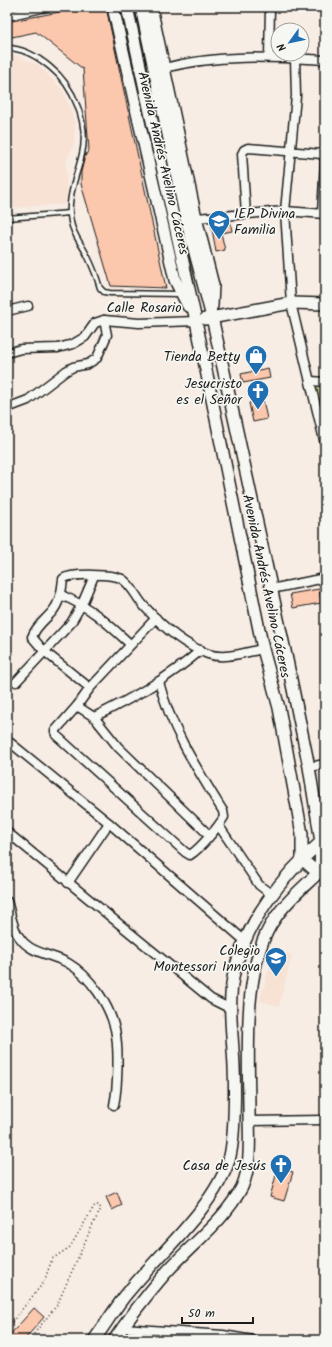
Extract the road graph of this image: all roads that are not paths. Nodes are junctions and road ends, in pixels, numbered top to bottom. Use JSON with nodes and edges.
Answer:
{"nodes":[{"id":1,"x":46,"y":7,"type":"edge"},
{"id":2,"x":113,"y":7,"type":"edge"},
{"id":3,"x":127,"y":7,"type":"edge"},
{"id":4,"x":141,"y":7,"type":"edge"},
{"id":5,"x":152,"y":7,"type":"edge"},
{"id":6,"x":270,"y":7,"type":"edge"},
{"id":7,"x":7,"y":16,"type":"edge"},
{"id":8,"x":7,"y":48,"type":"edge"},
{"id":9,"x":269,"y":57,"type":"joint"},
{"id":10,"x":310,"y":59,"type":"edge"},
{"id":11,"x":325,"y":60,"type":"edge"},
{"id":12,"x":295,"y":62,"type":"edge"},
{"id":13,"x":164,"y":68,"type":"junction"},
{"id":14,"x":291,"y":150,"type":"junction"},
{"id":15,"x":286,"y":211,"type":"junction"},
{"id":16,"x":70,"y":213,"type":"junction"},
{"id":17,"x":246,"y":214,"type":"junction"},
{"id":18,"x":324,"y":214,"type":"edge"},
{"id":19,"x":7,"y":218,"type":"edge"},
{"id":20,"x":196,"y":218,"type":"junction"},
{"id":21,"x":182,"y":294,"type":"junction"},
{"id":22,"x":291,"y":303,"type":"junction"},
{"id":23,"x":325,"y":304,"type":"edge"},
{"id":24,"x":28,"y":306,"type":"dead end"},
{"id":25,"x":7,"y":311,"type":"edge"},
{"id":26,"x":212,"y":317,"type":"junction"},
{"id":27,"x":104,"y":320,"type":"junction"},
{"id":28,"x":196,"y":321,"type":"junction"},
{"id":29,"x":7,"y":353,"type":"edge"},
{"id":30,"x":311,"y":381,"type":"junction"},
{"id":31,"x":325,"y":382,"type":"edge"},
{"id":32,"x":7,"y":408,"type":"edge"},
{"id":33,"x":325,"y":444,"type":"edge"},
{"id":34,"x":245,"y":470,"type":"junction"},
{"id":35,"x":228,"y":474,"type":"junction"},
{"id":36,"x":94,"y":576,"type":"junction"},
{"id":37,"x":325,"y":578,"type":"edge"},
{"id":38,"x":271,"y":589,"type":"junction"},
{"id":39,"x":61,"y":595,"type":"junction"},
{"id":40,"x":82,"y":604,"type":"junction"},
{"id":41,"x":156,"y":618,"type":"junction"},
{"id":42,"x":130,"y":644,"type":"junction"},
{"id":43,"x":263,"y":649,"type":"junction"},
{"id":44,"x":201,"y":650,"type":"junction"},
{"id":45,"x":44,"y":651,"type":"junction"},
{"id":46,"x":16,"y":682,"type":"dead end"},
{"id":47,"x":159,"y":682,"type":"junction"},
{"id":48,"x":90,"y":688,"type":"junction"},
{"id":49,"x":77,"y":706,"type":"junction"},
{"id":50,"x":296,"y":706,"type":"junction"},
{"id":51,"x":279,"y":708,"type":"junction"},
{"id":52,"x":94,"y":716,"type":"junction"},
{"id":53,"x":7,"y":740,"type":"edge"},
{"id":54,"x":325,"y":764,"type":"edge"},
{"id":55,"x":309,"y":767,"type":"junction"},
{"id":56,"x":109,"y":823,"type":"junction"},
{"id":57,"x":219,"y":826,"type":"junction"},
{"id":58,"x":7,"y":832,"type":"edge"},
{"id":59,"x":209,"y":835,"type":"junction"},
{"id":60,"x":323,"y":842,"type":"edge"},
{"id":61,"x":302,"y":859,"type":"junction"},
{"id":62,"x":322,"y":870,"type":"edge"},
{"id":63,"x":68,"y":883,"type":"junction"},
{"id":64,"x":272,"y":895,"type":"junction"},
{"id":65,"x":7,"y":901,"type":"edge"},
{"id":66,"x":245,"y":941,"type":"junction"},
{"id":67,"x":231,"y":1009,"type":"junction"},
{"id":68,"x":114,"y":1105,"type":"dead end"},
{"id":69,"x":325,"y":1120,"type":"edge"},
{"id":70,"x":249,"y":1121,"type":"junction"},
{"id":71,"x":123,"y":1328,"type":"junction"},
{"id":72,"x":94,"y":1340,"type":"edge"},
{"id":73,"x":114,"y":1340,"type":"edge"},
{"id":74,"x":253,"y":1340,"type":"edge"}],
"edges":[{"from":1,"to":7,"type":"street"},
{"from":2,"to":21,"type":"main road","name":"Avenida Andrés Avelino Cáceres"},
{"from":3,"to":28,"type":"main road","name":"Avenida Andrés Avelino Cáceres"},
{"from":4,"to":26,"type":"main road","name":"Avenida Andrés Avelino Cáceres"},
{"from":5,"to":13,"type":"main road","name":"Avenida Andrés Avelino Cáceres"},
{"from":6,"to":9,"type":"street"},
{"from":8,"to":16,"type":"lane"},
{"from":9,"to":13,"type":"street"},
{"from":10,"to":11,"type":"street"},
{"from":12,"to":14,"type":"street"},
{"from":13,"to":20,"type":"main road","name":"Avenida Andrés Avelino Cáceres"},
{"from":14,"to":15,"type":"street"},
{"from":14,"to":17,"type":"street"},
{"from":14,"to":18,"type":"street"},
{"from":15,"to":17,"type":"street"},
{"from":15,"to":18,"type":"street"},
{"from":15,"to":22,"type":"street"},
{"from":16,"to":19,"type":"lane"},
{"from":16,"to":21,"type":"lane"},
{"from":17,"to":20,"type":"street"},
{"from":20,"to":26,"type":"main road","name":"Avenida Andrés Avelino Cáceres"},
{"from":21,"to":28,"type":"main road","name":"Avenida Andrés Avelino Cáceres"},
{"from":22,"to":23,"type":"main road"},
{"from":22,"to":26,"type":"main road"},
{"from":22,"to":30,"type":"street"},
{"from":24,"to":25,"type":"street"},
{"from":26,"to":28,"type":"main road"},
{"from":26,"to":34,"type":"main road","name":"Avenida Andrés Avelino Cáceres"},
{"from":27,"to":28,"type":"street","name":"Calle Rosario"},
{"from":27,"to":29,"type":"street","name":"Calle Rosario"},
{"from":27,"to":32,"type":"street"},
{"from":28,"to":35,"type":"main road","name":"Avenida Andrés Avelino Cáceres"},
{"from":30,"to":31,"type":"street"},
{"from":30,"to":33,"type":"street"},
{"from":34,"to":35,"type":"main road"},
{"from":34,"to":38,"type":"main road","name":"Avenida Andrés Avelino Cáceres"},
{"from":35,"to":43,"type":"main road","name":"Avenida Andrés Avelino Cáceres"},
{"from":36,"to":39,"type":"street"},
{"from":36,"to":40,"type":"street"},
{"from":36,"to":41,"type":"street"},
{"from":37,"to":38,"type":"street"},
{"from":38,"to":50,"type":"main road","name":"Avenida Andrés Avelino Cáceres"},
{"from":39,"to":40,"type":"street"},
{"from":39,"to":45,"type":"street"},
{"from":40,"to":42,"type":"street"},
{"from":40,"to":45,"type":"street"},
{"from":41,"to":42,"type":"street"},
{"from":41,"to":44,"type":"street"},
{"from":42,"to":48,"type":"street"},
{"from":43,"to":44,"type":"street"},
{"from":43,"to":51,"type":"main road","name":"Avenida Andrés Avelino Cáceres"},
{"from":44,"to":47,"type":"street"},
{"from":45,"to":46,"type":"street"},
{"from":45,"to":48,"type":"street"},
{"from":47,"to":52,"type":"street"},
{"from":47,"to":57,"type":"street"},
{"from":48,"to":49,"type":"street"},
{"from":49,"to":52,"type":"street"},
{"from":49,"to":59,"type":"street"},
{"from":50,"to":51,"type":"main road"},
{"from":50,"to":55,"type":"main road","name":"Avenida Andrés Avelino Cáceres"},
{"from":51,"to":61,"type":"main road","name":"Avenida Andrés Avelino Cáceres"},
{"from":52,"to":59,"type":"street"},
{"from":53,"to":56,"type":"street"},
{"from":54,"to":55,"type":"street"},
{"from":55,"to":60,"type":"main road","name":"Avenida Andrés Avelino Cáceres"},
{"from":56,"to":63,"type":"street"},
{"from":56,"to":66,"type":"street"},
{"from":57,"to":59,"type":"street"},
{"from":57,"to":64,"type":"street"},
{"from":58,"to":63,"type":"street"},
{"from":60,"to":61,"type":"main road"},
{"from":60,"to":62,"type":"main road","name":"Avenida Andrés Avelino Cáceres"},
{"from":61,"to":62,"type":"main road"},
{"from":61,"to":64,"type":"main road"},
{"from":62,"to":70,"type":"main road"},
{"from":63,"to":67,"type":"street"},
{"from":64,"to":66,"type":"main road"},
{"from":65,"to":68,"type":"street"},
{"from":66,"to":67,"type":"main road"},
{"from":67,"to":72,"type":"main road"},
{"from":69,"to":70,"type":"street"},
{"from":70,"to":71,"type":"main road"},
{"from":71,"to":73,"type":"main road"},
{"from":71,"to":74,"type":"street"}]}
